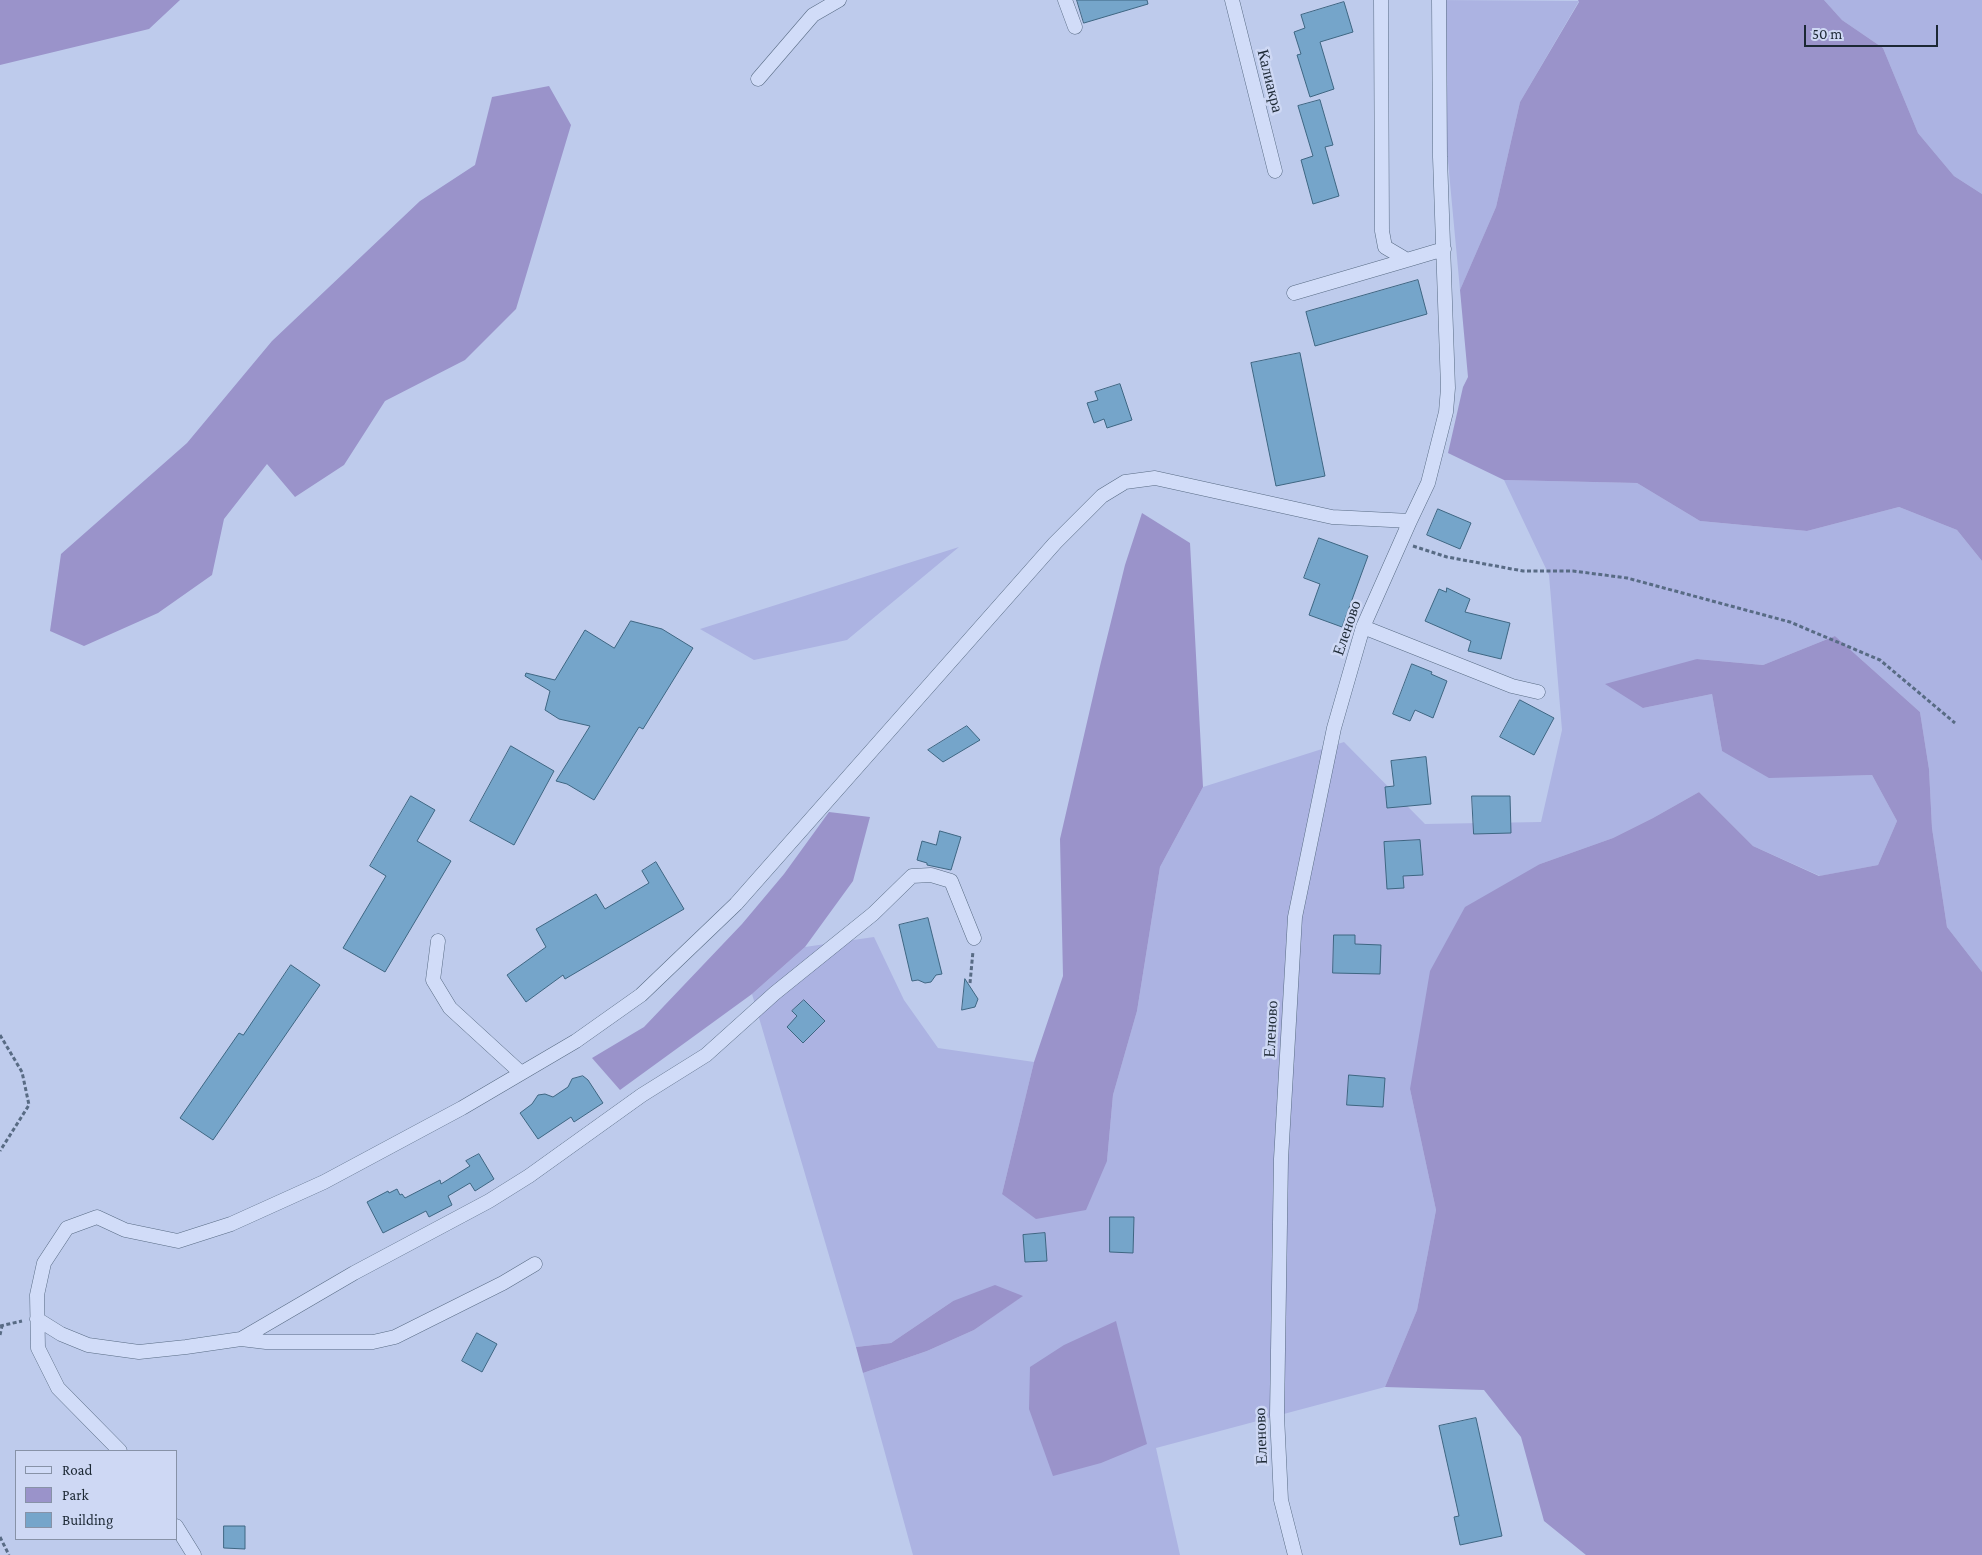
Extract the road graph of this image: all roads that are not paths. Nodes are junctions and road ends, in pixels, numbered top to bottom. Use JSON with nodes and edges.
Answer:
{"nodes":[{"id":1,"x":840,"y":0,"type":"edge"},
{"id":2,"x":1065,"y":0,"type":"edge"},
{"id":3,"x":1232,"y":0,"type":"edge"},
{"id":4,"x":1381,"y":0,"type":"edge"},
{"id":5,"x":1439,"y":0,"type":"edge"},
{"id":6,"x":1075,"y":27,"type":"dead end"},
{"id":7,"x":758,"y":79,"type":"dead end"},
{"id":8,"x":1275,"y":171,"type":"dead end"},
{"id":9,"x":1444,"y":249,"type":"junction"},
{"id":10,"x":1407,"y":260,"type":"junction"},
{"id":11,"x":1294,"y":293,"type":"dead end"},
{"id":12,"x":1410,"y":521,"type":"junction"},
{"id":13,"x":1363,"y":627,"type":"junction"},
{"id":14,"x":1538,"y":692,"type":"dead end"},
{"id":15,"x":974,"y":938,"type":"road end"},
{"id":16,"x":438,"y":941,"type":"dead end"},
{"id":17,"x":521,"y":1073,"type":"junction"},
{"id":18,"x":535,"y":1264,"type":"dead end"},
{"id":19,"x":38,"y":1319,"type":"junction"},
{"id":20,"x":241,"y":1339,"type":"junction"},
{"id":21,"x":119,"y":1450,"type":"edge"},
{"id":22,"x":178,"y":1529,"type":"edge"},
{"id":23,"x":194,"y":1555,"type":"edge"},
{"id":24,"x":1295,"y":1555,"type":"edge"}],
"edges":[{"from":1,"to":7,"type":"street"},
{"from":2,"to":6,"type":"street"},
{"from":3,"to":8,"type":"street","name":"Калиакра"},
{"from":4,"to":10,"type":"street"},
{"from":5,"to":9,"type":"street","name":"Еленово"},
{"from":9,"to":10,"type":"street"},
{"from":9,"to":12,"type":"street","name":"Еленово"},
{"from":10,"to":11,"type":"street"},
{"from":12,"to":13,"type":"street","name":"Еленово"},
{"from":12,"to":17,"type":"street"},
{"from":13,"to":14,"type":"street"},
{"from":13,"to":24,"type":"street","name":"Еленово"},
{"from":15,"to":20,"type":"street"},
{"from":16,"to":17,"type":"street"},
{"from":17,"to":19,"type":"street"},
{"from":18,"to":20,"type":"street"},
{"from":19,"to":20,"type":"street"},
{"from":19,"to":21,"type":"street"},
{"from":22,"to":23,"type":"street"}]}
